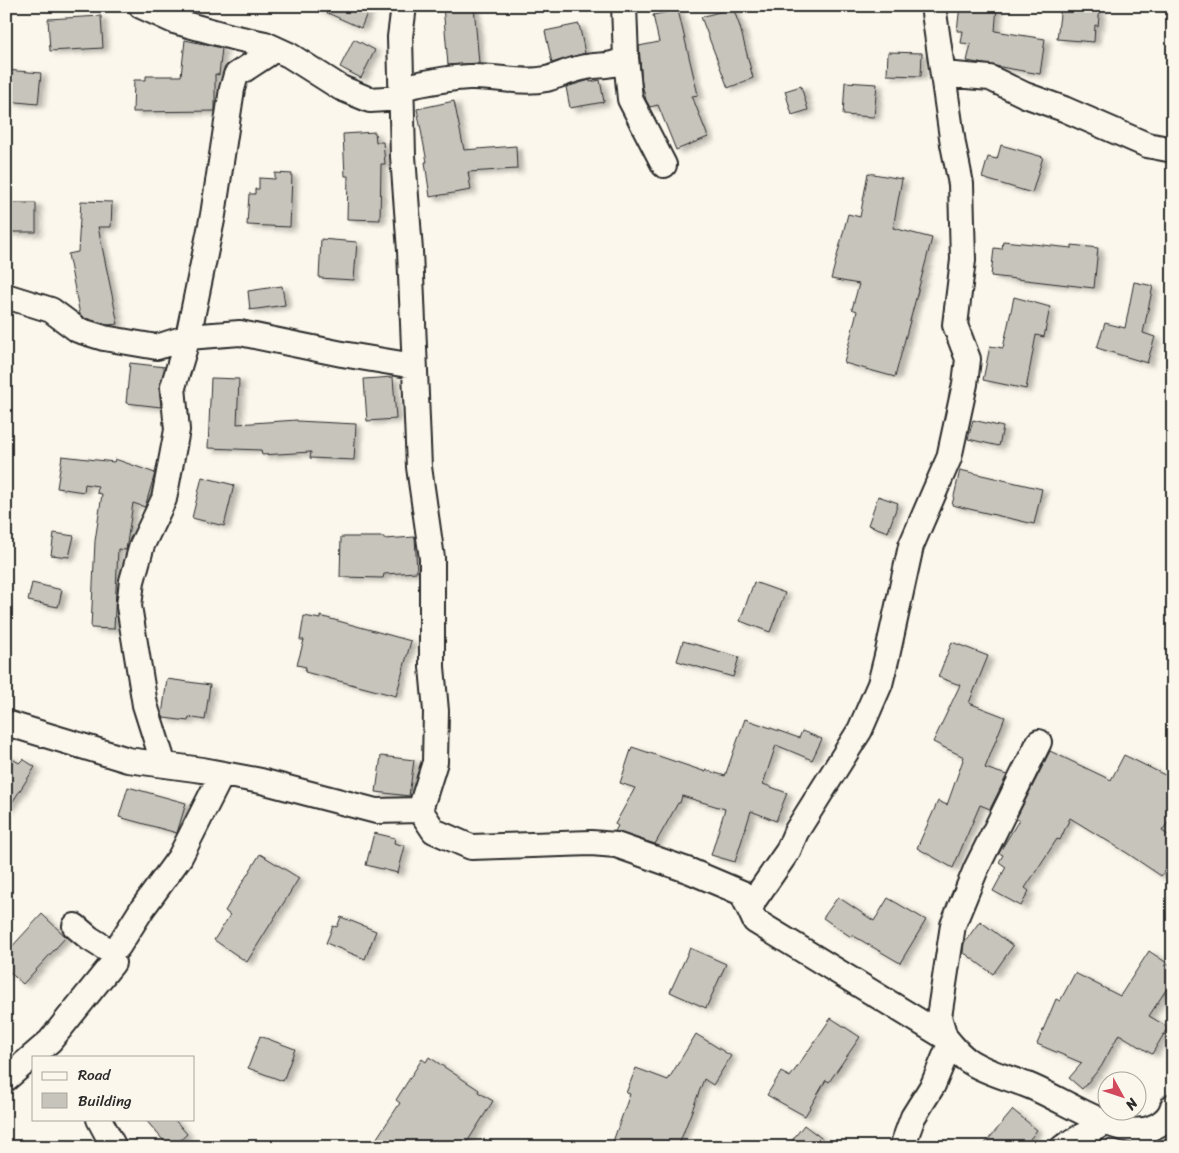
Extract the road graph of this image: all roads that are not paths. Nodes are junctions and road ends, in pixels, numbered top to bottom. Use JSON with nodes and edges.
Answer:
{"nodes":[{"id":1,"x":141,"y":6,"type":"edge"},
{"id":2,"x":404,"y":6,"type":"edge"},
{"id":3,"x":624,"y":6,"type":"edge"},
{"id":4,"x":933,"y":6,"type":"edge"},
{"id":5,"x":265,"y":44,"type":"junction"},
{"id":6,"x":626,"y":58,"type":"junction"},
{"id":7,"x":943,"y":74,"type":"junction"},
{"id":8,"x":401,"y":93,"type":"junction"},
{"id":9,"x":1173,"y":150,"type":"edge"},
{"id":10,"x":664,"y":165,"type":"dead end"},
{"id":11,"x":6,"y":296,"type":"edge"},
{"id":12,"x":188,"y":337,"type":"junction"},
{"id":13,"x":414,"y":366,"type":"junction"},
{"id":14,"x":6,"y":723,"type":"edge"},
{"id":15,"x":1039,"y":742,"type":"dead end"},
{"id":16,"x":164,"y":765,"type":"junction"},
{"id":17,"x":222,"y":774,"type":"junction"},
{"id":18,"x":420,"y":810,"type":"junction"},
{"id":19,"x":750,"y":910,"type":"junction"},
{"id":20,"x":76,"y":926,"type":"dead end"},
{"id":21,"x":113,"y":963,"type":"dead end"},
{"id":22,"x":948,"y":1041,"type":"junction"},
{"id":23,"x":55,"y":1049,"type":"edge"},
{"id":24,"x":44,"y":1056,"type":"edge"},
{"id":25,"x":32,"y":1063,"type":"edge"},
{"id":26,"x":6,"y":1079,"type":"edge"},
{"id":27,"x":1173,"y":1106,"type":"edge"},
{"id":28,"x":100,"y":1120,"type":"edge"},
{"id":29,"x":1106,"y":1122,"type":"junction"},
{"id":30,"x":114,"y":1147,"type":"edge"},
{"id":31,"x":902,"y":1147,"type":"edge"},
{"id":32,"x":1063,"y":1147,"type":"edge"}],
"edges":[{"from":1,"to":5,"type":"street"},
{"from":2,"to":8,"type":"street"},
{"from":3,"to":6,"type":"street"},
{"from":4,"to":7,"type":"street"},
{"from":5,"to":8,"type":"street"},
{"from":5,"to":12,"type":"street"},
{"from":6,"to":8,"type":"street"},
{"from":6,"to":10,"type":"street"},
{"from":7,"to":9,"type":"street"},
{"from":7,"to":19,"type":"street"},
{"from":8,"to":13,"type":"street"},
{"from":11,"to":12,"type":"street"},
{"from":12,"to":13,"type":"street"},
{"from":12,"to":16,"type":"street"},
{"from":13,"to":18,"type":"street"},
{"from":14,"to":16,"type":"street"},
{"from":15,"to":22,"type":"street"},
{"from":16,"to":17,"type":"street"},
{"from":17,"to":18,"type":"street"},
{"from":17,"to":20,"type":"street"},
{"from":18,"to":19,"type":"street"},
{"from":19,"to":22,"type":"street"},
{"from":21,"to":23,"type":"street"},
{"from":22,"to":29,"type":"street"},
{"from":22,"to":31,"type":"street"},
{"from":23,"to":24,"type":"street"},
{"from":25,"to":26,"type":"street"},
{"from":27,"to":29,"type":"street"},
{"from":28,"to":30,"type":"street"},
{"from":29,"to":32,"type":"street"}]}
